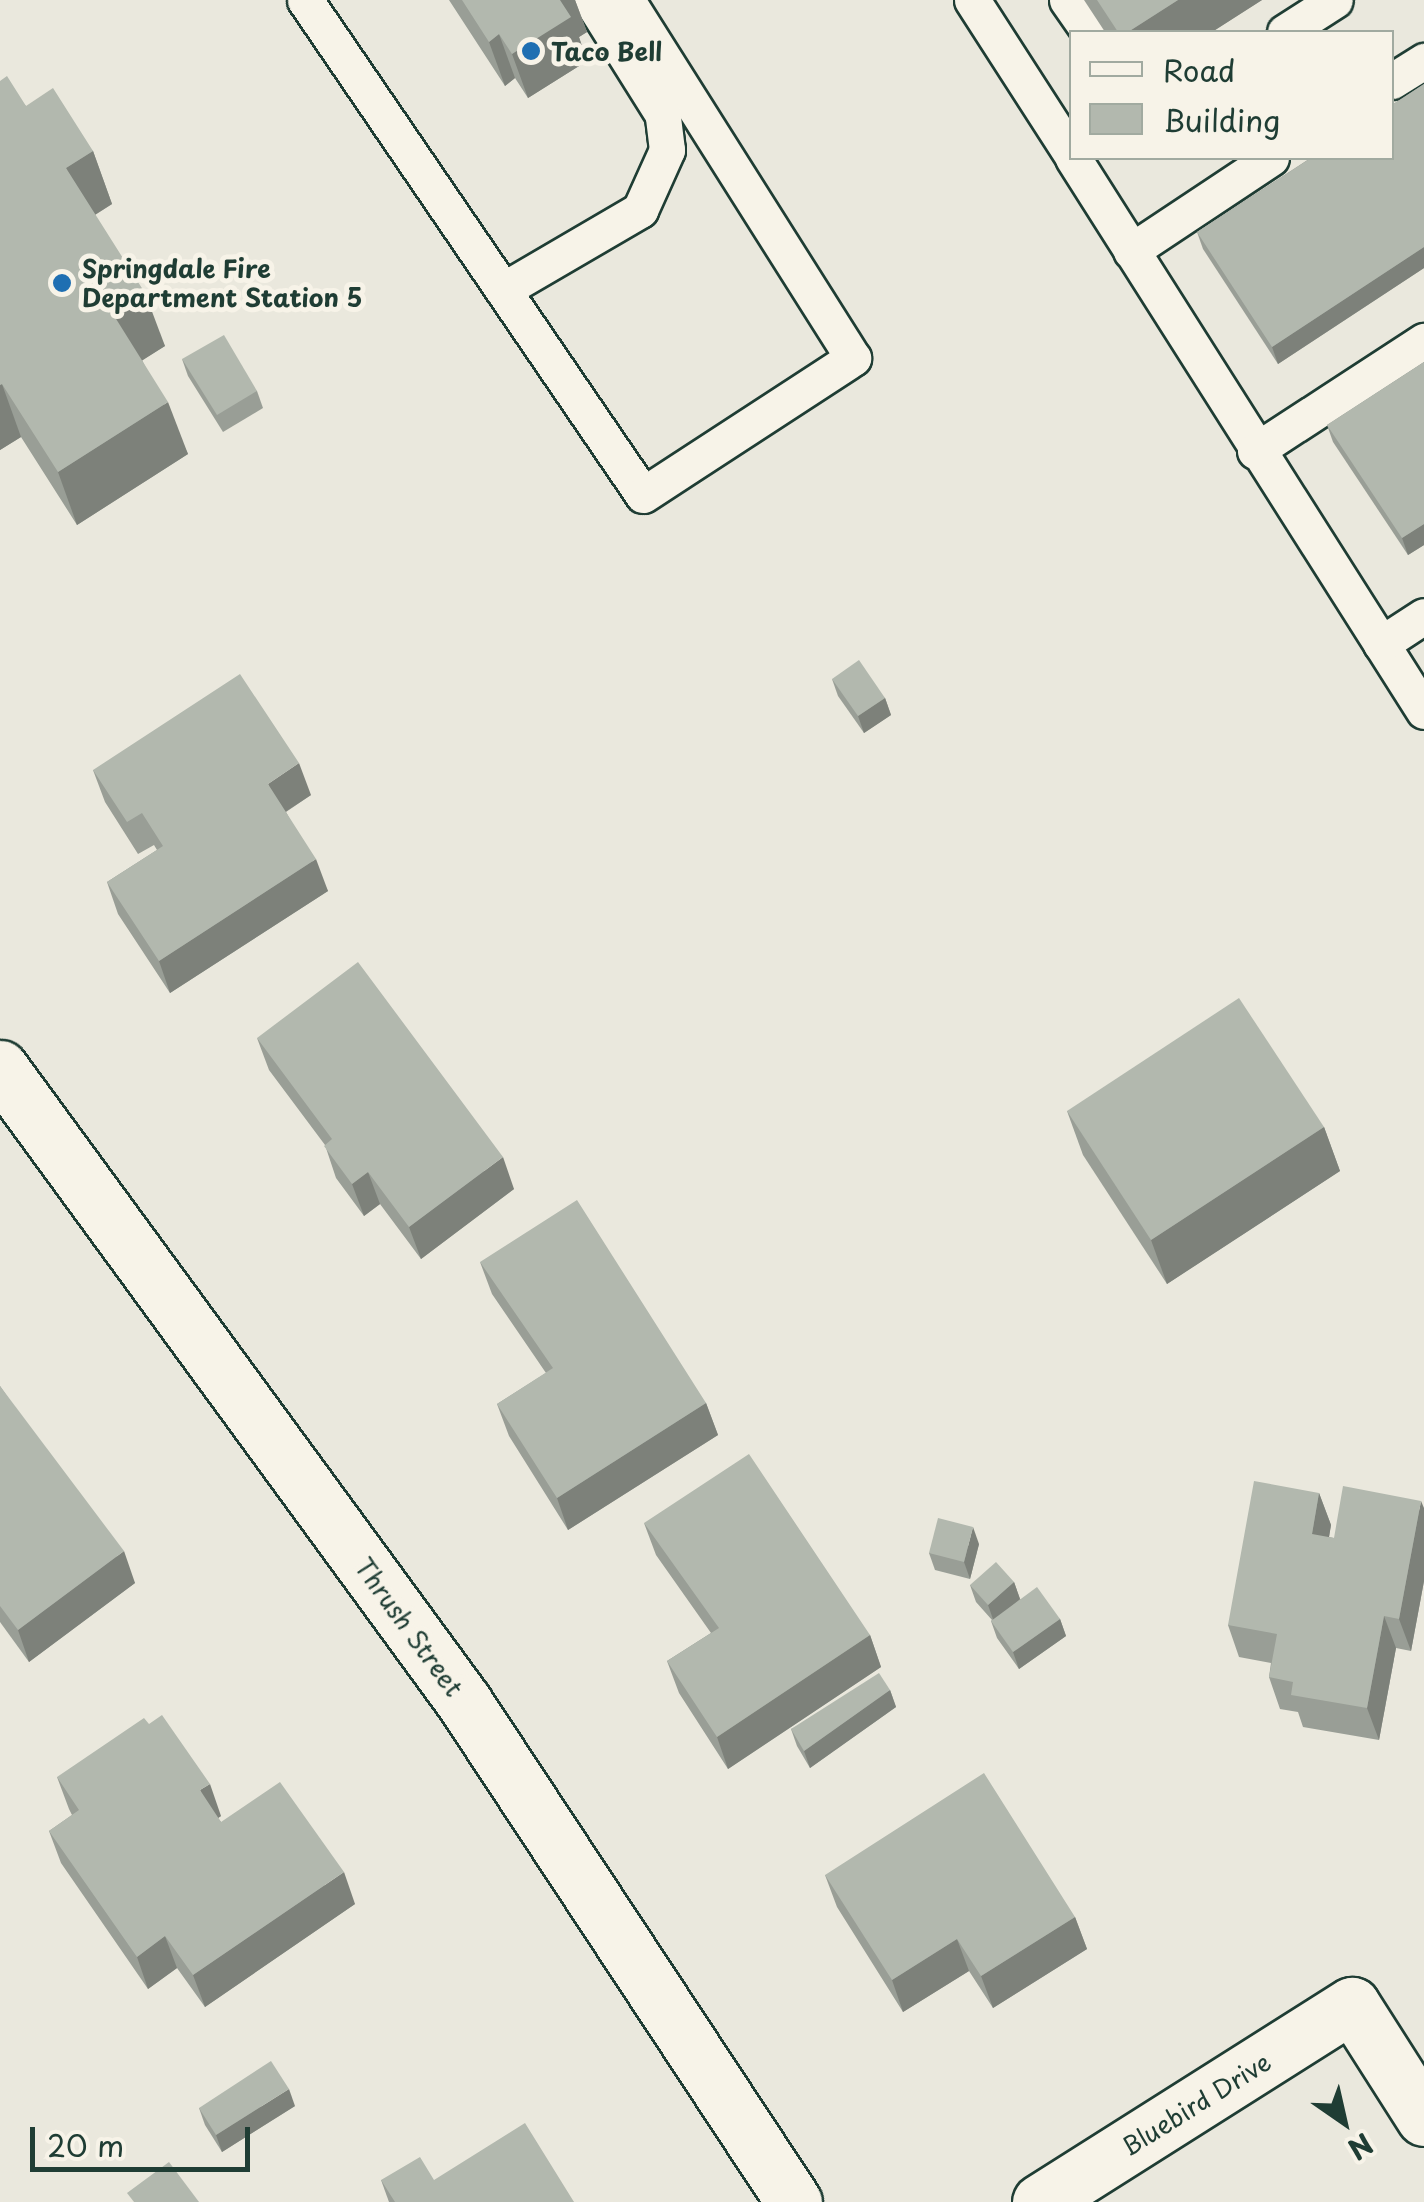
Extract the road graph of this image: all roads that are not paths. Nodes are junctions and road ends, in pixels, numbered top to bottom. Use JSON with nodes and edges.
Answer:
{"nodes":[{"id":1,"x":304,"y":0,"type":"edge"},
{"id":2,"x":591,"y":0,"type":"edge"},
{"id":3,"x":627,"y":0,"type":"edge"},
{"id":4,"x":972,"y":0,"type":"edge"},
{"id":5,"x":1067,"y":0,"type":"edge"},
{"id":6,"x":1335,"y":0,"type":"edge"},
{"id":7,"x":1088,"y":30,"type":"edge"},
{"id":8,"x":1288,"y":30,"type":"edge"},
{"id":9,"x":1424,"y":60,"type":"edge"},
{"id":10,"x":1394,"y":80,"type":"edge"},
{"id":11,"x":1069,"y":144,"type":"edge"},
{"id":12,"x":1080,"y":160,"type":"edge"},
{"id":13,"x":1268,"y":160,"type":"edge"},
{"id":14,"x":1130,"y":251,"type":"junction"},
{"id":15,"x":503,"y":290,"type":"junction"},
{"id":16,"x":1424,"y":342,"type":"edge"},
{"id":17,"x":1255,"y":452,"type":"junction"},
{"id":18,"x":1424,"y":616,"type":"edge"},
{"id":19,"x":1380,"y":644,"type":"junction"},
{"id":20,"x":1424,"y":711,"type":"edge"},
{"id":21,"x":0,"y":1068,"type":"edge"},
{"id":22,"x":1424,"y":2118,"type":"edge"},
{"id":23,"x":794,"y":2202,"type":"edge"},
{"id":24,"x":1040,"y":2202,"type":"edge"}],
"edges":[{"from":1,"to":15,"type":"lane"},
{"from":2,"to":15,"type":"lane"},
{"from":3,"to":15,"type":"lane"},
{"from":4,"to":11,"type":"lane"},
{"from":5,"to":7,"type":"lane"},
{"from":6,"to":8,"type":"lane"},
{"from":9,"to":10,"type":"lane"},
{"from":12,"to":14,"type":"lane"},
{"from":13,"to":14,"type":"lane"},
{"from":14,"to":17,"type":"lane"},
{"from":16,"to":17,"type":"lane"},
{"from":17,"to":19,"type":"lane"},
{"from":18,"to":19,"type":"lane"},
{"from":19,"to":20,"type":"lane"},
{"from":21,"to":23,"type":"street","name":"Thrush Street"},
{"from":22,"to":24,"type":"street","name":"Bluebird Drive"}]}
